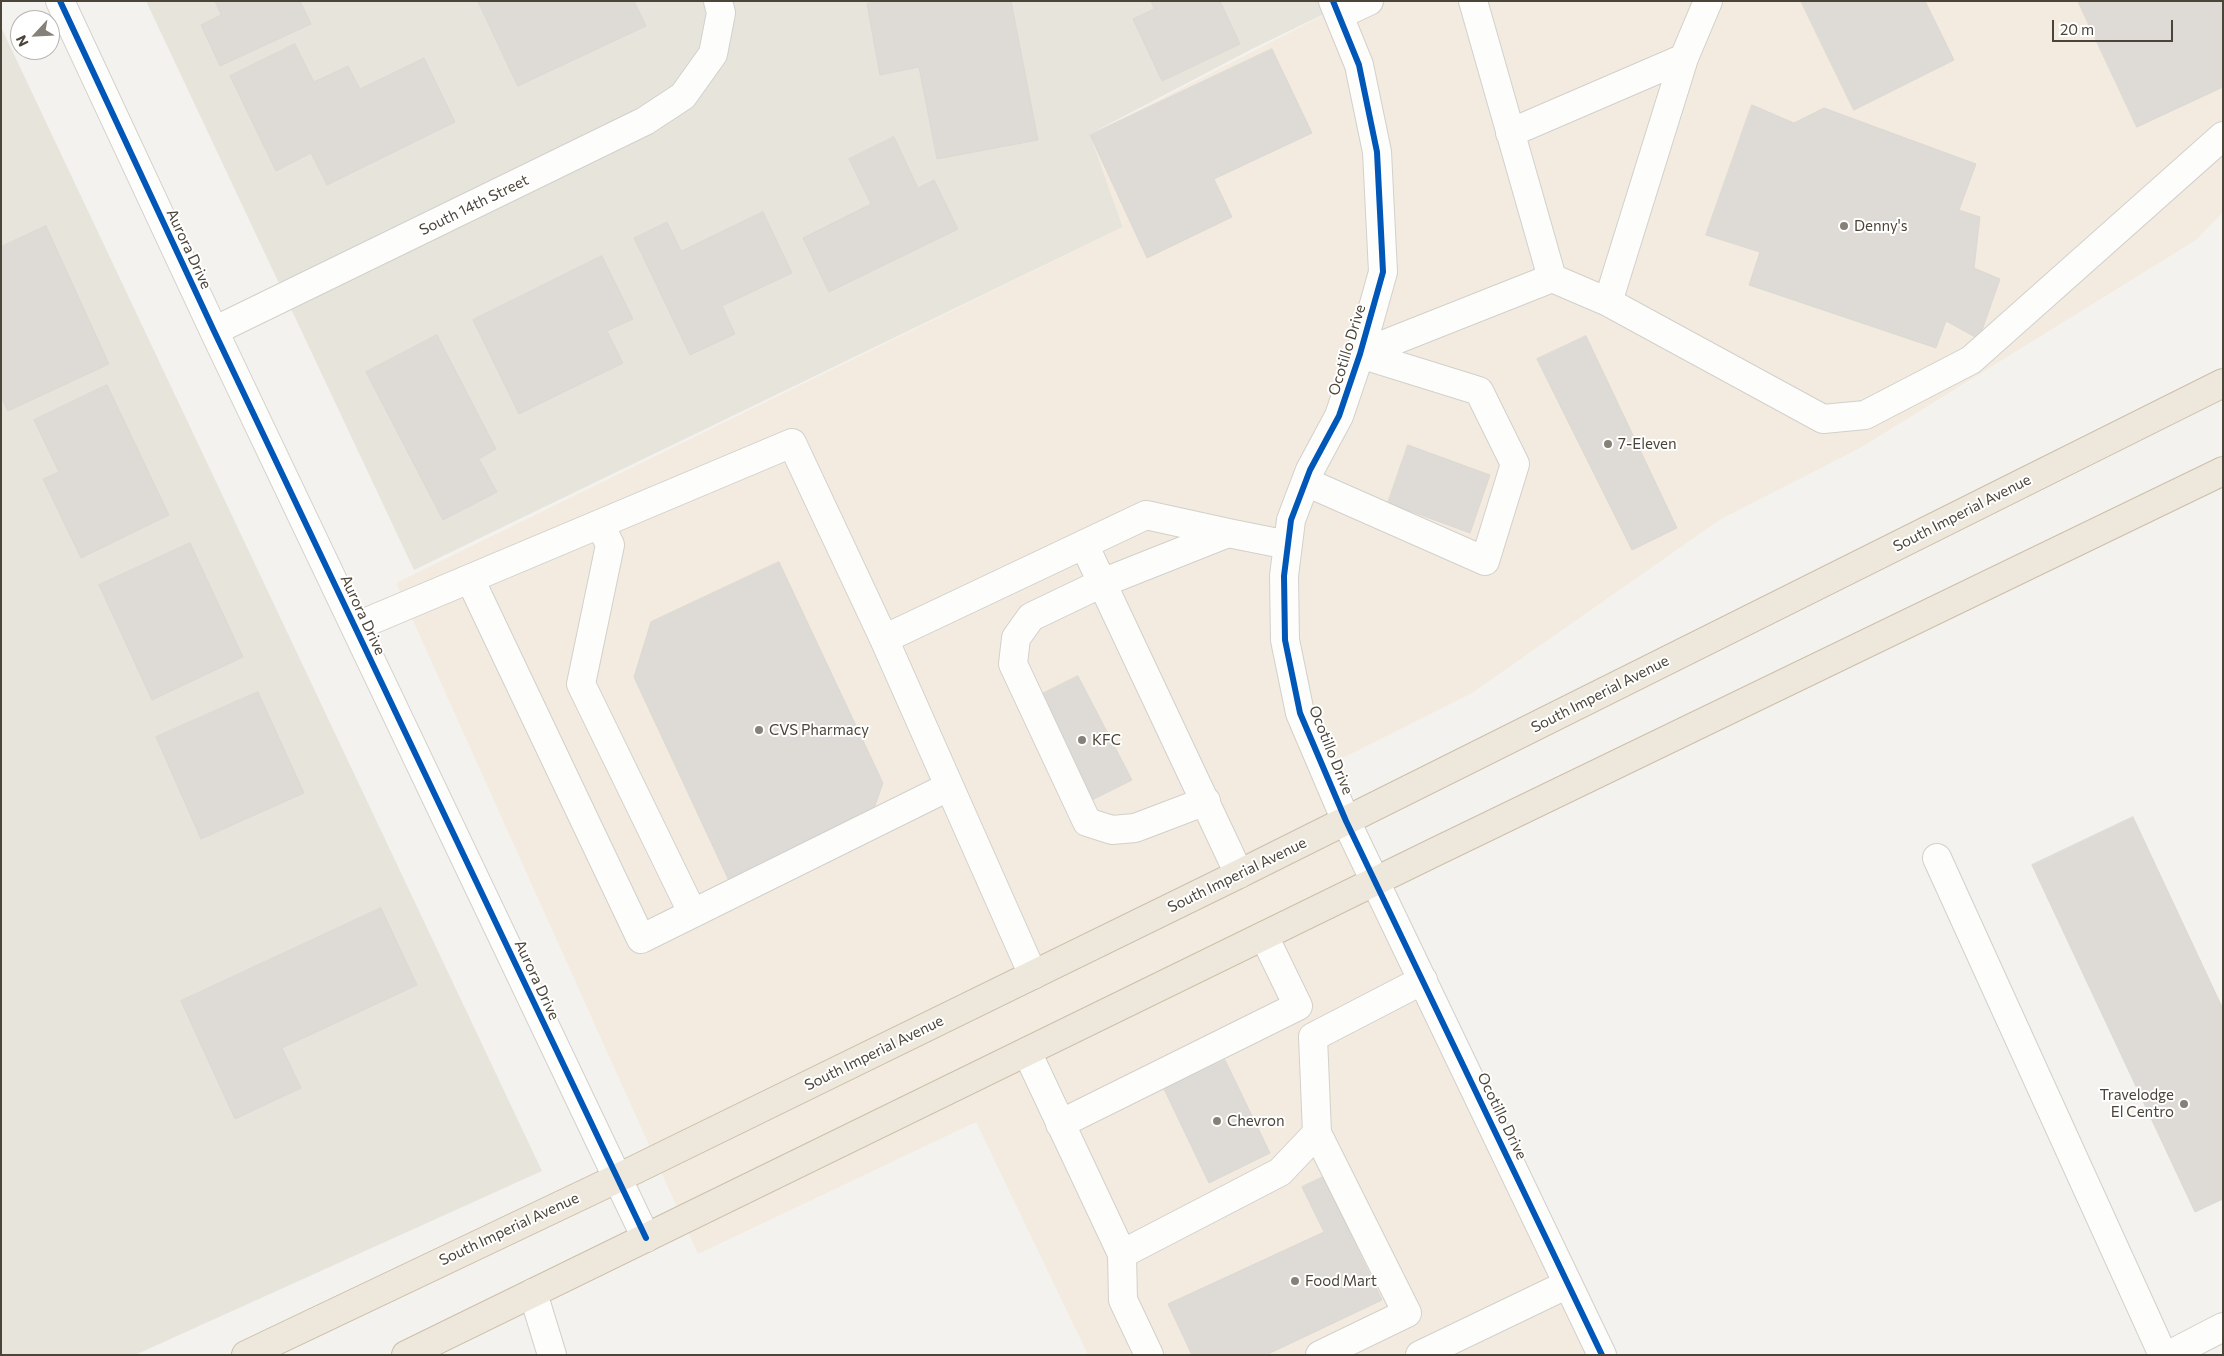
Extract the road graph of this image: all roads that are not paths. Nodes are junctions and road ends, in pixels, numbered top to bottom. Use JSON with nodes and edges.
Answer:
{"nodes":[{"id":1,"x":60,"y":1,"type":"edge"},
{"id":2,"x":718,"y":1,"type":"edge"},
{"id":3,"x":1369,"y":1,"type":"edge"},
{"id":4,"x":1473,"y":1,"type":"edge"},
{"id":5,"x":1708,"y":1,"type":"edge"},
{"id":6,"x":1336,"y":8,"type":"edge"},
{"id":7,"x":1684,"y":58,"type":"junction"},
{"id":8,"x":1510,"y":133,"type":"junction"},
{"id":9,"x":2223,"y":136,"type":"edge"},
{"id":10,"x":1552,"y":278,"type":"junction"},
{"id":11,"x":1608,"y":302,"type":"junction"},
{"id":12,"x":214,"y":332,"type":"junction"},
{"id":13,"x":1360,"y":354,"type":"junction"},
{"id":14,"x":2223,"y":383,"type":"edge"},
{"id":15,"x":2223,"y":471,"type":"edge"},
{"id":16,"x":1306,"y":482,"type":"junction"},
{"id":17,"x":1228,"y":533,"type":"junction"},
{"id":18,"x":605,"y":535,"type":"junction"},
{"id":19,"x":1084,"y":544,"type":"junction"},
{"id":20,"x":1288,"y":545,"type":"junction"},
{"id":21,"x":470,"y":579,"type":"junction"},
{"id":22,"x":1102,"y":582,"type":"junction"},
{"id":23,"x":355,"y":628,"type":"junction"},
{"id":24,"x":884,"y":639,"type":"junction"},
{"id":25,"x":948,"y":787,"type":"junction"},
{"id":26,"x":1206,"y":801,"type":"junction"},
{"id":27,"x":1346,"y":821,"type":"junction"},
{"id":28,"x":1937,"y":858,"type":"dead end"},
{"id":29,"x":1239,"y":874,"type":"junction"},
{"id":30,"x":1375,"y":881,"type":"junction"},
{"id":31,"x":692,"y":912,"type":"junction"},
{"id":32,"x":1264,"y":936,"type":"junction"},
{"id":33,"x":1033,"y":975,"type":"junction"},
{"id":34,"x":1423,"y":980,"type":"junction"},
{"id":35,"x":1298,"y":1006,"type":"junction"},
{"id":36,"x":1313,"y":1037,"type":"junction"},
{"id":37,"x":1027,"y":1052,"type":"junction"},
{"id":38,"x":1060,"y":1124,"type":"junction"},
{"id":39,"x":1317,"y":1133,"type":"junction"},
{"id":40,"x":618,"y":1178,"type":"junction"},
{"id":41,"x":646,"y":1238,"type":"junction"},
{"id":42,"x":1122,"y":1254,"type":"junction"},
{"id":43,"x":1568,"y":1284,"type":"junction"},
{"id":44,"x":533,"y":1293,"type":"junction"},
{"id":45,"x":2223,"y":1327,"type":"edge"},
{"id":46,"x":246,"y":1355,"type":"edge"},
{"id":47,"x":406,"y":1355,"type":"edge"},
{"id":48,"x":552,"y":1355,"type":"edge"},
{"id":49,"x":1149,"y":1355,"type":"edge"},
{"id":50,"x":1320,"y":1355,"type":"edge"},
{"id":51,"x":1420,"y":1355,"type":"edge"},
{"id":52,"x":1602,"y":1355,"type":"edge"},
{"id":53,"x":2163,"y":1355,"type":"edge"},
{"id":54,"x":2169,"y":1355,"type":"edge"}],
"edges":[{"from":1,"to":12,"type":"street","name":"Aurora Drive"},
{"from":2,"to":12,"type":"street","name":"South 14th Street"},
{"from":3,"to":6,"type":"street"},
{"from":4,"to":8,"type":"street"},
{"from":5,"to":7,"type":"street"},
{"from":6,"to":13,"type":"street","name":"Ocotillo Drive"},
{"from":7,"to":8,"type":"street"},
{"from":7,"to":11,"type":"street"},
{"from":8,"to":10,"type":"street"},
{"from":9,"to":11,"type":"street"},
{"from":10,"to":11,"type":"street"},
{"from":10,"to":13,"type":"street"},
{"from":12,"to":23,"type":"street","name":"Aurora Drive"},
{"from":13,"to":16,"type":"street","name":"Ocotillo Drive"},
{"from":13,"to":16,"type":"street"},
{"from":14,"to":27,"type":"highway","name":"South Imperial Avenue"},
{"from":15,"to":30,"type":"highway"},
{"from":16,"to":20,"type":"street","name":"Ocotillo Drive"},
{"from":17,"to":19,"type":"street"},
{"from":17,"to":20,"type":"street"},
{"from":17,"to":22,"type":"street"},
{"from":18,"to":21,"type":"street"},
{"from":18,"to":24,"type":"street"},
{"from":18,"to":31,"type":"street"},
{"from":19,"to":22,"type":"street"},
{"from":19,"to":24,"type":"street"},
{"from":20,"to":27,"type":"street","name":"Ocotillo Drive"},
{"from":21,"to":23,"type":"street"},
{"from":21,"to":31,"type":"street"},
{"from":22,"to":26,"type":"street"},
{"from":22,"to":26,"type":"street"},
{"from":23,"to":40,"type":"street","name":"Aurora Drive"},
{"from":24,"to":25,"type":"street"},
{"from":25,"to":31,"type":"street"},
{"from":25,"to":33,"type":"street"},
{"from":26,"to":29,"type":"street"},
{"from":27,"to":29,"type":"highway","name":"South Imperial Avenue"},
{"from":27,"to":30,"type":"street","name":"Ocotillo Drive"},
{"from":28,"to":53,"type":"street"},
{"from":29,"to":33,"type":"highway","name":"South Imperial Avenue"},
{"from":30,"to":32,"type":"highway"},
{"from":30,"to":34,"type":"street","name":"Ocotillo Drive"},
{"from":32,"to":35,"type":"street"},
{"from":32,"to":37,"type":"highway"},
{"from":33,"to":40,"type":"highway","name":"South Imperial Avenue"},
{"from":34,"to":36,"type":"street"},
{"from":34,"to":43,"type":"street","name":"Ocotillo Drive"},
{"from":35,"to":36,"type":"street"},
{"from":35,"to":38,"type":"street"},
{"from":36,"to":39,"type":"street"},
{"from":37,"to":38,"type":"street"},
{"from":37,"to":41,"type":"highway"},
{"from":38,"to":42,"type":"street"},
{"from":39,"to":42,"type":"street"},
{"from":39,"to":50,"type":"street"},
{"from":40,"to":41,"type":"street","name":"Aurora Drive"},
{"from":40,"to":46,"type":"highway","name":"South Imperial Avenue"},
{"from":41,"to":44,"type":"highway"},
{"from":42,"to":49,"type":"street"},
{"from":43,"to":51,"type":"street"},
{"from":43,"to":52,"type":"street","name":"Ocotillo Drive"},
{"from":44,"to":47,"type":"highway"},
{"from":44,"to":48,"type":"street"},
{"from":45,"to":54,"type":"street"}]}
